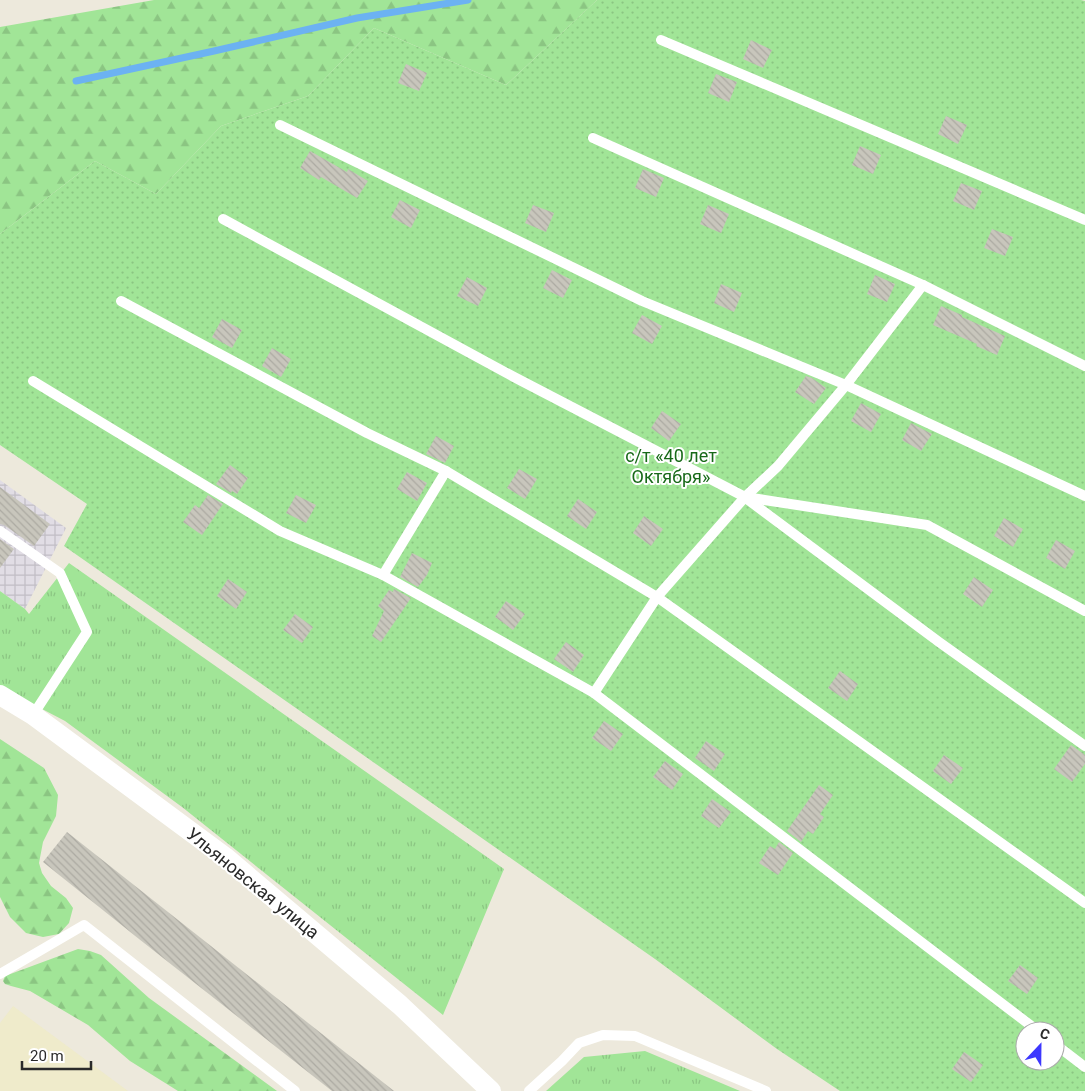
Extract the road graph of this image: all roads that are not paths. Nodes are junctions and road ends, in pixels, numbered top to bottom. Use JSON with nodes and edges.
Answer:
{"nodes":[{"id":1,"x":661,"y":40,"type":"dead end"},
{"id":2,"x":280,"y":125,"type":"dead end"},
{"id":3,"x":593,"y":138,"type":"dead end"},
{"id":4,"x":223,"y":219,"type":"dead end"},
{"id":5,"x":1085,"y":220,"type":"edge"},
{"id":6,"x":923,"y":285,"type":"junction"},
{"id":7,"x":121,"y":301,"type":"dead end"},
{"id":8,"x":1085,"y":366,"type":"edge"},
{"id":9,"x":33,"y":381,"type":"dead end"},
{"id":10,"x":846,"y":385,"type":"junction"},
{"id":11,"x":446,"y":471,"type":"junction"},
{"id":12,"x":1085,"y":496,"type":"edge"},
{"id":13,"x":745,"y":497,"type":"junction"},
{"id":14,"x":0,"y":531,"type":"edge"},
{"id":15,"x":383,"y":575,"type":"junction"},
{"id":16,"x":657,"y":597,"type":"junction"},
{"id":17,"x":1085,"y":611,"type":"edge"},
{"id":18,"x":594,"y":693,"type":"junction"},
{"id":19,"x":0,"y":695,"type":"edge"},
{"id":20,"x":33,"y":715,"type":"junction"},
{"id":21,"x":1085,"y":746,"type":"edge"},
{"id":22,"x":1085,"y":904,"type":"edge"},
{"id":23,"x":0,"y":974,"type":"edge"},
{"id":24,"x":1025,"y":1021,"type":"edge"},
{"id":25,"x":1065,"y":1051,"type":"edge"},
{"id":26,"x":1085,"y":1066,"type":"edge"},
{"id":27,"x":294,"y":1091,"type":"edge"},
{"id":28,"x":491,"y":1091,"type":"edge"},
{"id":29,"x":529,"y":1091,"type":"edge"},
{"id":30,"x":766,"y":1091,"type":"edge"}],
"edges":[{"from":1,"to":5,"type":"lane"},
{"from":2,"to":10,"type":"lane"},
{"from":3,"to":6,"type":"lane"},
{"from":4,"to":13,"type":"lane"},
{"from":6,"to":8,"type":"lane"},
{"from":6,"to":10,"type":"lane"},
{"from":7,"to":11,"type":"lane"},
{"from":9,"to":15,"type":"lane"},
{"from":10,"to":12,"type":"lane"},
{"from":10,"to":13,"type":"lane"},
{"from":11,"to":15,"type":"lane"},
{"from":11,"to":16,"type":"lane"},
{"from":13,"to":16,"type":"lane"},
{"from":13,"to":17,"type":"lane"},
{"from":13,"to":21,"type":"lane"},
{"from":14,"to":20,"type":"lane"},
{"from":15,"to":18,"type":"lane"},
{"from":16,"to":18,"type":"lane"},
{"from":16,"to":22,"type":"lane"},
{"from":18,"to":24,"type":"lane"},
{"from":19,"to":20,"type":"street","name":"Ульяновская улица"},
{"from":20,"to":28,"type":"street","name":"Ульяновская улица"},
{"from":23,"to":27,"type":"lane"},
{"from":25,"to":26,"type":"lane"},
{"from":29,"to":30,"type":"lane"}]}
